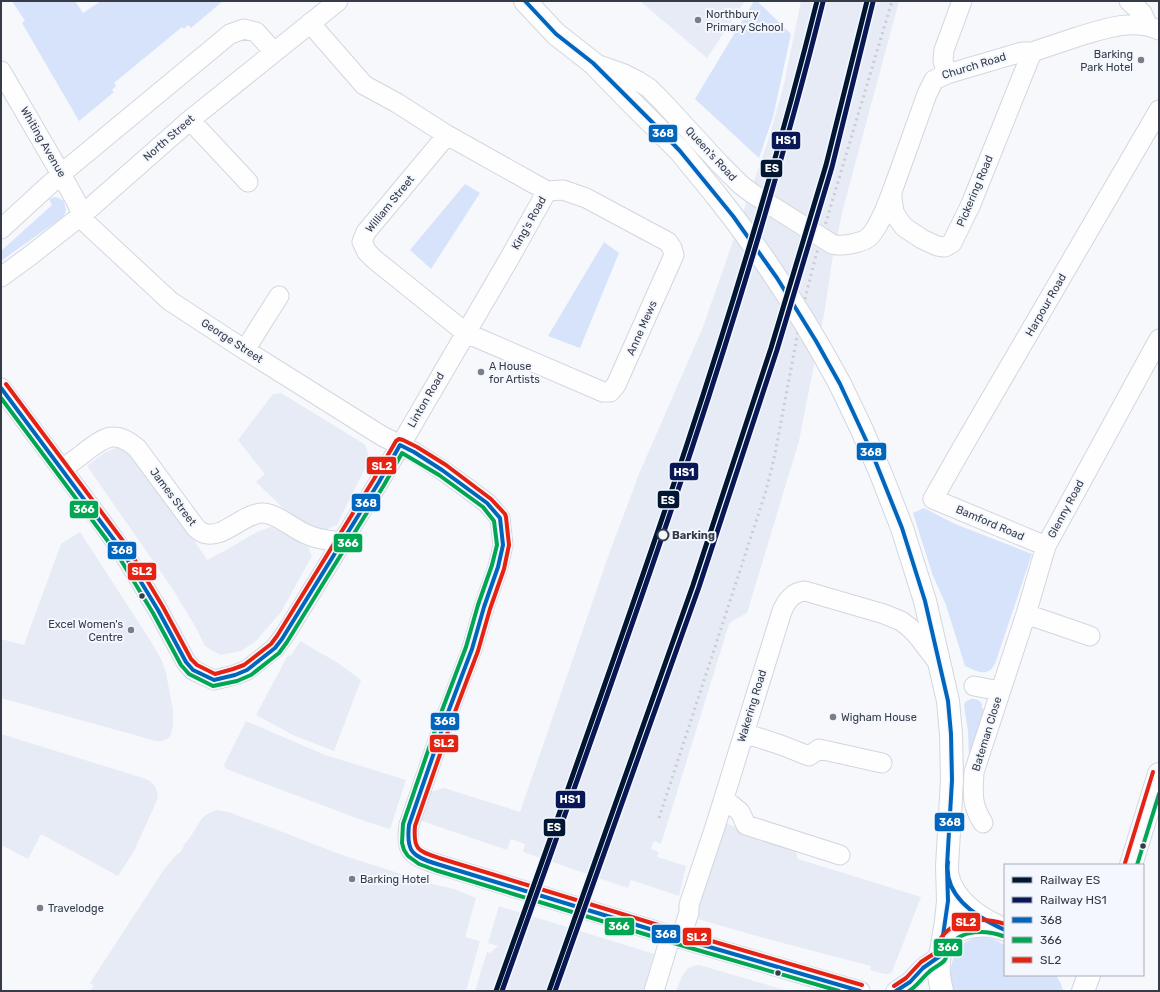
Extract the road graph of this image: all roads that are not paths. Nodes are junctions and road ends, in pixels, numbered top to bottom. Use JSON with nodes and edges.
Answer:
{"nodes":[{"id":1,"x":338,"y":1,"type":"edge"},
{"id":2,"x":525,"y":1,"type":"edge"},
{"id":3,"x":542,"y":1,"type":"edge"},
{"id":4,"x":962,"y":1,"type":"edge"},
{"id":5,"x":1129,"y":1,"type":"edge"},
{"id":6,"x":310,"y":23,"type":"junction"},
{"id":7,"x":1154,"y":28,"type":"edge"},
{"id":8,"x":274,"y":52,"type":"junction"},
{"id":9,"x":1032,"y":52,"type":"junction"},
{"id":10,"x":593,"y":63,"type":"junction"},
{"id":11,"x":1,"y":71,"type":"edge"},
{"id":12,"x":947,"y":74,"type":"junction"},
{"id":13,"x":1159,"y":110,"type":"edge"},
{"id":14,"x":190,"y":120,"type":"junction"},
{"id":15,"x":447,"y":134,"type":"junction"},
{"id":16,"x":61,"y":174,"type":"junction"},
{"id":17,"x":248,"y":182,"type":"dead end"},
{"id":18,"x":547,"y":191,"type":"junction"},
{"id":19,"x":892,"y":192,"type":"junction"},
{"id":20,"x":82,"y":215,"type":"junction"},
{"id":21,"x":1,"y":230,"type":"edge"},
{"id":22,"x":832,"y":244,"type":"joint"},
{"id":23,"x":1,"y":277,"type":"edge"},
{"id":24,"x":279,"y":296,"type":"dead end"},
{"id":25,"x":466,"y":333,"type":"junction"},
{"id":26,"x":1159,"y":338,"type":"edge"},
{"id":27,"x":245,"y":350,"type":"junction"},
{"id":28,"x":1,"y":388,"type":"edge"},
{"id":29,"x":400,"y":445,"type":"junction"},
{"id":30,"x":62,"y":469,"type":"junction"},
{"id":31,"x":933,"y":500,"type":"joint"},
{"id":32,"x":342,"y":542,"type":"junction"},
{"id":33,"x":1046,"y":546,"type":"junction"},
{"id":34,"x":1026,"y":614,"type":"junction"},
{"id":35,"x":1090,"y":636,"type":"dead end"},
{"id":36,"x":940,"y":665,"type":"junction"},
{"id":37,"x":974,"y":686,"type":"dead end"},
{"id":38,"x":1000,"y":691,"type":"junction"},
{"id":39,"x":744,"y":733,"type":"junction"},
{"id":40,"x":882,"y":763,"type":"dead end"},
{"id":41,"x":1159,"y":774,"type":"edge"},
{"id":42,"x":724,"y":799,"type":"junction"},
{"id":43,"x":983,"y":823,"type":"dead end"},
{"id":44,"x":840,"y":855,"type":"dead end"},
{"id":45,"x":1131,"y":864,"type":"edge"},
{"id":46,"x":948,"y":874,"type":"junction"},
{"id":47,"x":1004,"y":930,"type":"edge"},
{"id":48,"x":676,"y":937,"type":"junction"},
{"id":49,"x":940,"y":954,"type":"junction"},
{"id":50,"x":1071,"y":976,"type":"edge"},
{"id":51,"x":1089,"y":976,"type":"edge"},
{"id":52,"x":654,"y":991,"type":"edge"},
{"id":53,"x":860,"y":991,"type":"edge"},
{"id":54,"x":896,"y":991,"type":"edge"},
{"id":55,"x":942,"y":991,"type":"edge"},
{"id":56,"x":1076,"y":991,"type":"edge"},
{"id":57,"x":1083,"y":991,"type":"edge"}],
"edges":[{"from":1,"to":6,"type":"street","name":"North Street"},
{"from":2,"to":10,"type":"main road"},
{"from":3,"to":10,"type":"main road"},
{"from":4,"to":12,"type":"street"},
{"from":5,"to":7,"type":"street"},
{"from":6,"to":8,"type":"street","name":"North Street"},
{"from":6,"to":15,"type":"street"},
{"from":7,"to":9,"type":"street","name":"Church Road"},
{"from":8,"to":14,"type":"street","name":"North Street"},
{"from":8,"to":16,"type":"street"},
{"from":9,"to":12,"type":"street","name":"Church Road"},
{"from":9,"to":19,"type":"street","name":"Pickering Road"},
{"from":10,"to":22,"type":"street","name":"Queen's Road","bridge":true},
{"from":10,"to":36,"type":"main road","bridge":true},
{"from":11,"to":16,"type":"street","name":"Whiting Avenue"},
{"from":12,"to":19,"type":"street","name":"Church Road"},
{"from":13,"to":31,"type":"street","name":"Harpour Road"},
{"from":14,"to":17,"type":"street"},
{"from":14,"to":20,"type":"street","name":"North Street"},
{"from":15,"to":18,"type":"street","name":"King's Road"},
{"from":15,"to":25,"type":"street","name":"William Street"},
{"from":16,"to":20,"type":"street","name":"Whiting Avenue"},
{"from":16,"to":21,"type":"street"},
{"from":18,"to":25,"type":"street","name":"King's Road"},
{"from":18,"to":25,"type":"street","name":"Anne Mews"},
{"from":19,"to":22,"type":"street","name":"Church Road"},
{"from":20,"to":23,"type":"street","name":"North Street"},
{"from":20,"to":27,"type":"street","name":"George Street"},
{"from":24,"to":27,"type":"street"},
{"from":25,"to":29,"type":"street","name":"Linton Road"},
{"from":26,"to":33,"type":"street","name":"Glenny Road"},
{"from":27,"to":29,"type":"street","name":"George Street"},
{"from":28,"to":30,"type":"street"},
{"from":29,"to":32,"type":"street","name":"Linton Road"},
{"from":29,"to":48,"type":"street","name":"George Street"},
{"from":30,"to":32,"type":"street","name":"James Street"},
{"from":30,"to":32,"type":"street","name":"Linton Road"},
{"from":31,"to":33,"type":"street","name":"Bamford Road"},
{"from":33,"to":34,"type":"street","name":"Glenny Road"},
{"from":34,"to":35,"type":"street"},
{"from":34,"to":38,"type":"street","name":"Glenny Road"},
{"from":36,"to":39,"type":"street","name":"Wakering Road"},
{"from":36,"to":46,"type":"main road"},
{"from":37,"to":38,"type":"street"},
{"from":38,"to":43,"type":"street","name":"Bateman Close"},
{"from":39,"to":40,"type":"street"},
{"from":39,"to":42,"type":"street","name":"Wakering Road"},
{"from":41,"to":45,"type":"main road"},
{"from":42,"to":44,"type":"street"},
{"from":42,"to":48,"type":"street","name":"Wakering Road"},
{"from":46,"to":47,"type":"main road"},
{"from":46,"to":49,"type":"main road"},
{"from":47,"to":49,"type":"main road"},
{"from":48,"to":52,"type":"street","name":"Wakering Road"},
{"from":48,"to":53,"type":"street"},
{"from":49,"to":54,"type":"street"},
{"from":49,"to":55,"type":"main road"},
{"from":50,"to":56,"type":"main road"},
{"from":51,"to":57,"type":"main road"}]}
